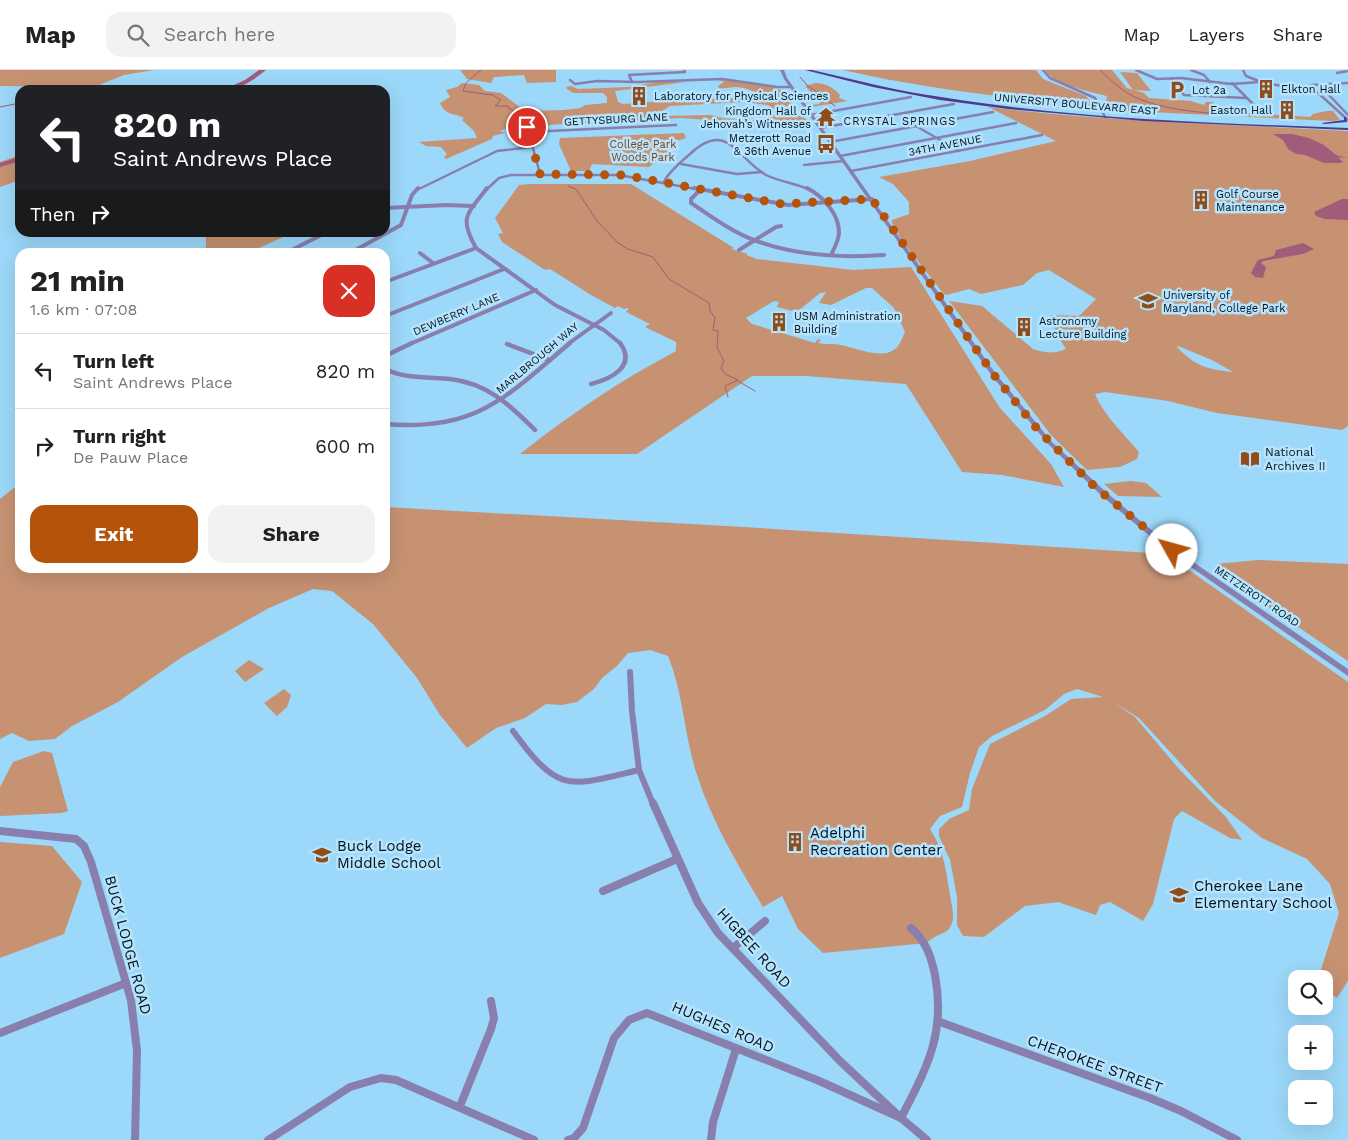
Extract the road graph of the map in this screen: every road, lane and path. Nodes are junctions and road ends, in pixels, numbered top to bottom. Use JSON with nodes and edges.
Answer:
{"nodes":[{"id":1,"x":684,"y":70,"type":"edge"},
{"id":2,"x":782,"y":70,"type":"edge"},
{"id":3,"x":807,"y":70,"type":"edge"},
{"id":4,"x":826,"y":70,"type":"edge"},
{"id":5,"x":1043,"y":70,"type":"edge"},
{"id":6,"x":1136,"y":70,"type":"edge"},
{"id":7,"x":1191,"y":70,"type":"edge"},
{"id":8,"x":1244,"y":70,"type":"edge"},
{"id":9,"x":1348,"y":71,"type":"edge"},
{"id":10,"x":1337,"y":73,"type":"dead end"},
{"id":11,"x":570,"y":80,"type":"dead end"},
{"id":12,"x":1171,"y":80,"type":"junction"},
{"id":13,"x":632,"y":82,"type":"junction"},
{"id":14,"x":1210,"y":82,"type":"junction"},
{"id":15,"x":1260,"y":82,"type":"junction"},
{"id":16,"x":1232,"y":83,"type":"junction"},
{"id":17,"x":1348,"y":83,"type":"edge"},
{"id":18,"x":1333,"y":85,"type":"junction"},
{"id":19,"x":1321,"y":86,"type":"junction"},
{"id":20,"x":791,"y":87,"type":"junction"},
{"id":21,"x":1308,"y":87,"type":"junction"},
{"id":22,"x":1299,"y":88,"type":"junction"},
{"id":23,"x":1329,"y":89,"type":"junction"},
{"id":24,"x":1316,"y":92,"type":"junction"},
{"id":25,"x":1328,"y":94,"type":"junction"},
{"id":26,"x":911,"y":97,"type":"dead end"},
{"id":27,"x":1246,"y":98,"type":"junction"},
{"id":28,"x":954,"y":104,"type":"dead end"},
{"id":29,"x":1259,"y":110,"type":"dead end"},
{"id":30,"x":993,"y":112,"type":"dead end"},
{"id":31,"x":1102,"y":112,"type":"junction"},
{"id":32,"x":811,"y":115,"type":"junction"},
{"id":33,"x":1105,"y":117,"type":"junction"},
{"id":34,"x":1347,"y":117,"type":"edge"},
{"id":35,"x":1016,"y":123,"type":"dead end"},
{"id":36,"x":676,"y":125,"type":"dead end"},
{"id":37,"x":527,"y":126,"type":"dead end"},
{"id":38,"x":916,"y":126,"type":"junction"},
{"id":39,"x":1322,"y":126,"type":"junction"},
{"id":40,"x":1348,"y":127,"type":"edge"},
{"id":41,"x":820,"y":128,"type":"junction"},
{"id":42,"x":528,"y":132,"type":"junction"},
{"id":43,"x":1042,"y":135,"type":"dead end"},
{"id":44,"x":937,"y":138,"type":"junction"},
{"id":45,"x":830,"y":142,"type":"junction"},
{"id":46,"x":532,"y":147,"type":"junction"},
{"id":47,"x":959,"y":151,"type":"junction"},
{"id":48,"x":840,"y":156,"type":"junction"},
{"id":49,"x":844,"y":161,"type":"junction"},
{"id":50,"x":681,"y":164,"type":"junction"},
{"id":51,"x":804,"y":165,"type":"dead end"},
{"id":52,"x":851,"y":170,"type":"junction"},
{"id":53,"x":762,"y":172,"type":"junction"},
{"id":54,"x":540,"y":174,"type":"junction"},
{"id":55,"x":664,"y":182,"type":"junction"},
{"id":56,"x":701,"y":189,"type":"junction"},
{"id":57,"x":871,"y":198,"type":"junction"},
{"id":58,"x":823,"y":202,"type":"junction"},
{"id":59,"x":408,"y":206,"type":"junction"},
{"id":60,"x":474,"y":206,"type":"junction"},
{"id":61,"x":390,"y":208,"type":"edge"},
{"id":62,"x":781,"y":226,"type":"dead end"},
{"id":63,"x":390,"y":230,"type":"edge"},
{"id":64,"x":317,"y":237,"type":"edge"},
{"id":65,"x":378,"y":237,"type":"edge"},
{"id":66,"x":755,"y":240,"type":"junction"},
{"id":67,"x":296,"y":248,"type":"edge"},
{"id":68,"x":359,"y":248,"type":"edge"},
{"id":69,"x":476,"y":248,"type":"junction"},
{"id":70,"x":739,"y":250,"type":"dead end"},
{"id":71,"x":420,"y":253,"type":"dead end"},
{"id":72,"x":832,"y":253,"type":"junction"},
{"id":73,"x":884,"y":255,"type":"dead end"},
{"id":74,"x":434,"y":263,"type":"junction"},
{"id":75,"x":504,"y":269,"type":"junction"},
{"id":76,"x":390,"y":280,"type":"edge"},
{"id":77,"x":536,"y":290,"type":"junction"},
{"id":78,"x":611,"y":313,"type":"dead end"},
{"id":79,"x":390,"y":314,"type":"edge"},
{"id":80,"x":591,"y":324,"type":"junction"},
{"id":81,"x":507,"y":344,"type":"dead end"},
{"id":82,"x":390,"y":354,"type":"edge"},
{"id":83,"x":550,"y":360,"type":"junction"},
{"id":84,"x":390,"y":371,"type":"edge"},
{"id":85,"x":592,"y":384,"type":"dead end"},
{"id":86,"x":504,"y":398,"type":"junction"},
{"id":87,"x":390,"y":424,"type":"edge"},
{"id":88,"x":535,"y":430,"type":"dead end"},
{"id":89,"x":630,"y":672,"type":"dead end"},
{"id":90,"x":1348,"y":673,"type":"edge"},
{"id":91,"x":513,"y":731,"type":"dead end"},
{"id":92,"x":639,"y":770,"type":"junction"},
{"id":93,"x":0,"y":831,"type":"edge"},
{"id":94,"x":676,"y":859,"type":"junction"},
{"id":95,"x":603,"y":891,"type":"dead end"},
{"id":96,"x":765,"y":921,"type":"dead end"},
{"id":97,"x":911,"y":928,"type":"dead end"},
{"id":98,"x":733,"y":948,"type":"junction"},
{"id":99,"x":126,"y":984,"type":"junction"},
{"id":100,"x":492,"y":1001,"type":"dead end"},
{"id":101,"x":940,"y":1022,"type":"junction"},
{"id":102,"x":0,"y":1033,"type":"edge"},
{"id":103,"x":736,"y":1049,"type":"junction"},
{"id":104,"x":460,"y":1106,"type":"junction"},
{"id":105,"x":901,"y":1118,"type":"junction"},
{"id":106,"x":135,"y":1140,"type":"edge"},
{"id":107,"x":268,"y":1140,"type":"edge"},
{"id":108,"x":534,"y":1140,"type":"edge"},
{"id":109,"x":568,"y":1140,"type":"edge"},
{"id":110,"x":711,"y":1140,"type":"edge"},
{"id":111,"x":927,"y":1140,"type":"edge"},
{"id":112,"x":1237,"y":1140,"type":"edge"}],
"edges":[{"from":1,"to":13,"type":"street"},
{"from":2,"to":20,"type":"street","name":"METZEROTT ROAD"},
{"from":3,"to":33,"type":"main road","name":"UNIVERSITY BOULEVARD EAST"},
{"from":4,"to":31,"type":"main road","name":"UNIVERSITY BOULEVARD EAST"},
{"from":5,"to":31,"type":"street"},
{"from":6,"to":12,"type":"street"},
{"from":7,"to":14,"type":"street"},
{"from":8,"to":15,"type":"street"},
{"from":9,"to":10,"type":"street"},
{"from":11,"to":13,"type":"street"},
{"from":12,"to":14,"type":"street"},
{"from":12,"to":27,"type":"street"},
{"from":13,"to":20,"type":"street"},
{"from":14,"to":16,"type":"street"},
{"from":15,"to":16,"type":"street"},
{"from":15,"to":22,"type":"street"},
{"from":16,"to":27,"type":"street"},
{"from":17,"to":18,"type":"street"},
{"from":18,"to":19,"type":"street"},
{"from":18,"to":23,"type":"street"},
{"from":19,"to":21,"type":"street"},
{"from":19,"to":23,"type":"street"},
{"from":20,"to":32,"type":"street","name":"METZEROTT ROAD"},
{"from":21,"to":22,"type":"street"},
{"from":21,"to":24,"type":"street"},
{"from":22,"to":24,"type":"street"},
{"from":23,"to":25,"type":"street"},
{"from":24,"to":25,"type":"street"},
{"from":24,"to":34,"type":"street"},
{"from":25,"to":34,"type":"street"},
{"from":26,"to":32,"type":"street"},
{"from":27,"to":29,"type":"street"},
{"from":28,"to":41,"type":"street"},
{"from":30,"to":38,"type":"street"},
{"from":31,"to":33,"type":"street"},
{"from":31,"to":39,"type":"main road","name":"UNIVERSITY BOULEVARD EAST"},
{"from":32,"to":41,"type":"street","name":"METZEROTT ROAD"},
{"from":33,"to":39,"type":"main road","name":"UNIVERSITY BOULEVARD EAST"},
{"from":34,"to":39,"type":"main road"},
{"from":35,"to":44,"type":"street"},
{"from":36,"to":42,"type":"street","name":"GETTYSBURG LANE"},
{"from":37,"to":42,"type":"street"},
{"from":38,"to":44,"type":"street"},
{"from":38,"to":45,"type":"street"},
{"from":39,"to":40,"type":"main road","name":"UNIVERSITY BOULEVARD EAST"},
{"from":41,"to":45,"type":"street","name":"METZEROTT ROAD"},
{"from":42,"to":46,"type":"street"},
{"from":43,"to":47,"type":"street","name":"34TH AVENUE"},
{"from":44,"to":47,"type":"street"},
{"from":44,"to":48,"type":"street"},
{"from":45,"to":48,"type":"street","name":"METZEROTT ROAD"},
{"from":46,"to":54,"type":"street"},
{"from":46,"to":59,"type":"street"},
{"from":47,"to":52,"type":"street","name":"34TH AVENUE"},
{"from":48,"to":49,"type":"street","name":"METZEROTT ROAD"},
{"from":49,"to":51,"type":"street"},
{"from":49,"to":52,"type":"street","name":"METZEROTT ROAD"},
{"from":50,"to":53,"type":"street"},
{"from":50,"to":53,"type":"street"},
{"from":50,"to":55,"type":"street"},
{"from":52,"to":57,"type":"street","name":"METZEROTT ROAD"},
{"from":53,"to":58,"type":"street"},
{"from":54,"to":55,"type":"street"},
{"from":54,"to":60,"type":"street"},
{"from":55,"to":56,"type":"street"},
{"from":56,"to":58,"type":"street"},
{"from":56,"to":66,"type":"street"},
{"from":57,"to":58,"type":"street"},
{"from":57,"to":90,"type":"street","name":"METZEROTT ROAD"},
{"from":58,"to":72,"type":"street"},
{"from":59,"to":60,"type":"street"},
{"from":59,"to":61,"type":"street"},
{"from":59,"to":63,"type":"street"},
{"from":60,"to":69,"type":"street"},
{"from":62,"to":66,"type":"street"},
{"from":64,"to":67,"type":"street"},
{"from":65,"to":68,"type":"street"},
{"from":66,"to":70,"type":"street"},
{"from":66,"to":72,"type":"street"},
{"from":69,"to":74,"type":"street"},
{"from":69,"to":75,"type":"street"},
{"from":71,"to":74,"type":"street"},
{"from":72,"to":73,"type":"street"},
{"from":74,"to":76,"type":"street"},
{"from":75,"to":77,"type":"street"},
{"from":75,"to":79,"type":"street"},
{"from":77,"to":80,"type":"street"},
{"from":77,"to":82,"type":"street","name":"DEWBERRY LANE"},
{"from":78,"to":80,"type":"street","name":"MARLBROUGH WAY"},
{"from":80,"to":83,"type":"street","name":"MARLBROUGH WAY"},
{"from":80,"to":85,"type":"street"},
{"from":81,"to":83,"type":"street"},
{"from":83,"to":86,"type":"street","name":"MARLBROUGH WAY"},
{"from":84,"to":86,"type":"street"},
{"from":86,"to":87,"type":"street","name":"MARLBROUGH WAY"},
{"from":86,"to":88,"type":"street"},
{"from":89,"to":92,"type":"street","name":"HIGBEE ROAD"},
{"from":91,"to":92,"type":"street"},
{"from":92,"to":94,"type":"street","name":"HIGBEE ROAD"},
{"from":93,"to":99,"type":"street","name":"BUCK LODGE ROAD"},
{"from":94,"to":95,"type":"street"},
{"from":94,"to":98,"type":"street","name":"HIGBEE ROAD"},
{"from":96,"to":98,"type":"street"},
{"from":97,"to":101,"type":"street"},
{"from":98,"to":105,"type":"street","name":"HIGBEE ROAD"},
{"from":99,"to":102,"type":"street"},
{"from":99,"to":106,"type":"street","name":"BUCK LODGE ROAD"},
{"from":100,"to":104,"type":"street"},
{"from":101,"to":105,"type":"street"},
{"from":101,"to":112,"type":"street","name":"CHEROKEE STREET"},
{"from":103,"to":105,"type":"street","name":"HUGHES ROAD"},
{"from":103,"to":109,"type":"street","name":"HUGHES ROAD"},
{"from":103,"to":110,"type":"street"},
{"from":104,"to":107,"type":"street"},
{"from":104,"to":108,"type":"street"},
{"from":105,"to":111,"type":"street","name":"HUGHES ROAD"}]}
